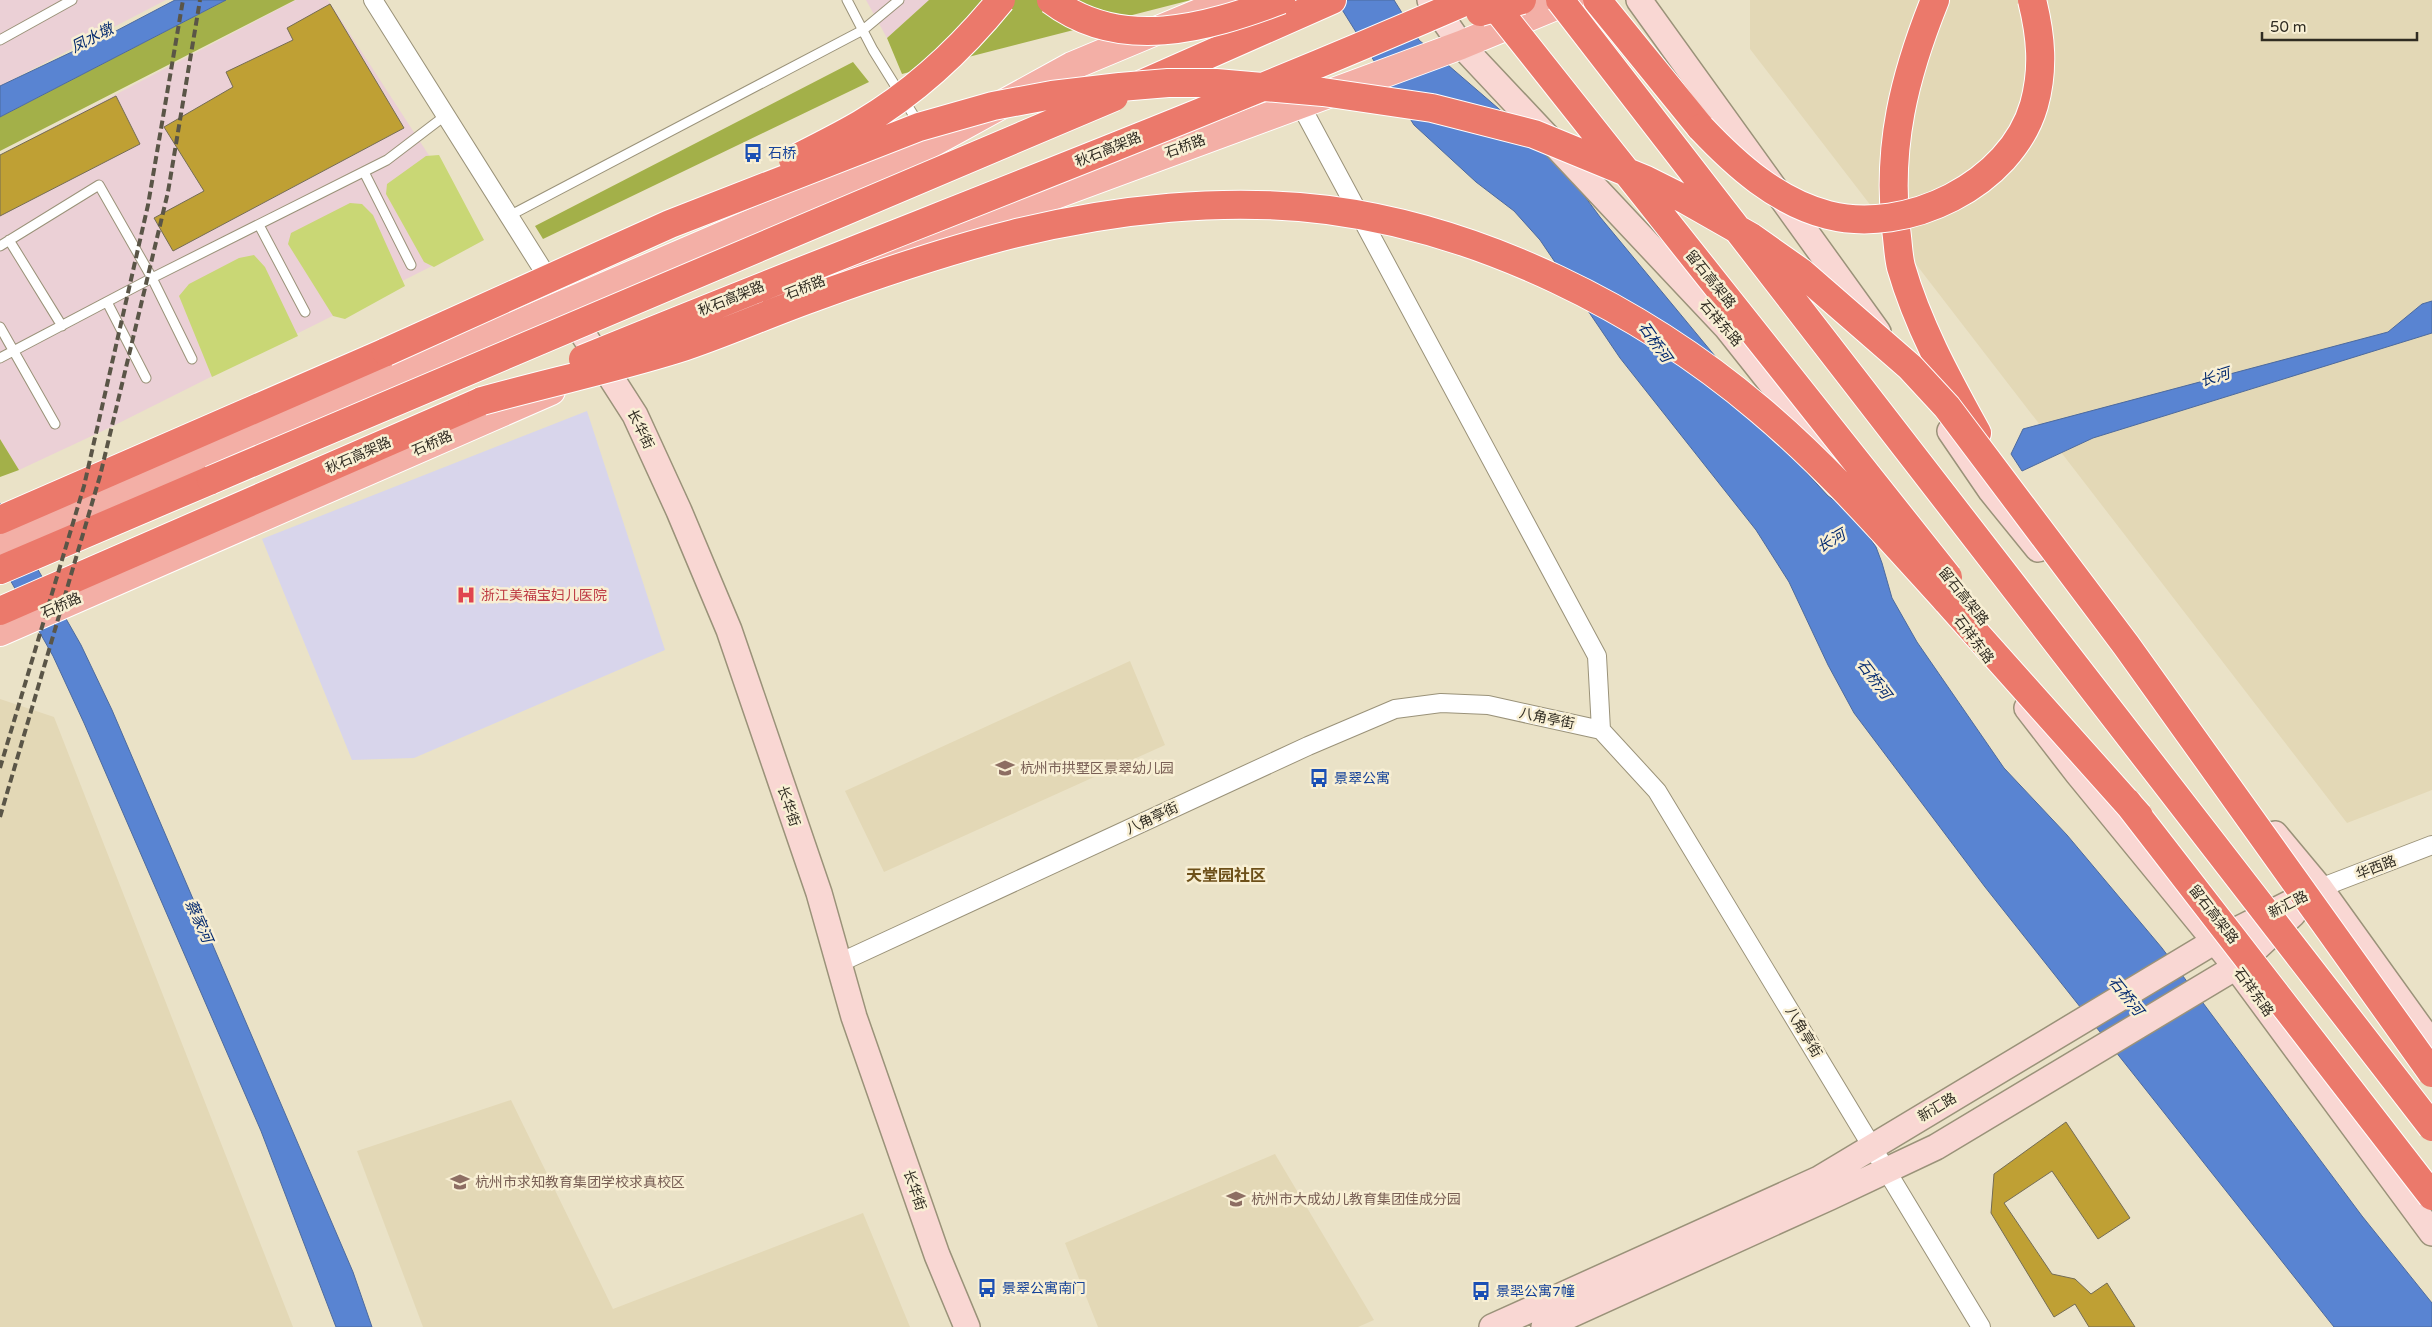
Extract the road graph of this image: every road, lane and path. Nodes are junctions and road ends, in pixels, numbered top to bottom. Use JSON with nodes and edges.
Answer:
{"nodes":[{"id":1,"x":373,"y":0,"type":"edge"},
{"id":2,"x":846,"y":0,"type":"edge"},
{"id":3,"x":899,"y":0,"type":"edge"},
{"id":4,"x":1002,"y":0,"type":"edge"},
{"id":5,"x":1051,"y":0,"type":"edge"},
{"id":6,"x":1230,"y":0,"type":"edge"},
{"id":7,"x":1280,"y":0,"type":"edge"},
{"id":8,"x":1332,"y":0,"type":"edge"},
{"id":9,"x":1430,"y":0,"type":"edge"},
{"id":10,"x":1470,"y":0,"type":"edge"},
{"id":11,"x":1490,"y":0,"type":"edge"},
{"id":12,"x":1522,"y":0,"type":"edge"},
{"id":13,"x":1560,"y":0,"type":"edge"},
{"id":14,"x":1570,"y":0,"type":"edge"},
{"id":15,"x":1598,"y":0,"type":"edge"},
{"id":16,"x":1639,"y":0,"type":"edge"},
{"id":17,"x":1935,"y":0,"type":"edge"},
{"id":18,"x":2032,"y":0,"type":"edge"},
{"id":19,"x":70,"y":1,"type":"edge"},
{"id":20,"x":863,"y":30,"type":"junction"},
{"id":21,"x":0,"y":40,"type":"edge"},
{"id":22,"x":1371,"y":43,"type":"junction"},
{"id":23,"x":1456,"y":46,"type":"junction"},
{"id":24,"x":1550,"y":77,"type":"junction"},
{"id":25,"x":1300,"y":104,"type":"junction"},
{"id":26,"x":446,"y":115,"type":"junction"},
{"id":27,"x":932,"y":143,"type":"junction"},
{"id":28,"x":364,"y":172,"type":"junction"},
{"id":29,"x":509,"y":216,"type":"junction"},
{"id":30,"x":259,"y":224,"type":"junction"},
{"id":31,"x":670,"y":224,"type":"junction"},
{"id":32,"x":9,"y":240,"type":"junction"},
{"id":33,"x":0,"y":246,"type":"edge"},
{"id":34,"x":411,"y":265,"type":"dead end"},
{"id":35,"x":152,"y":278,"type":"junction"},
{"id":36,"x":107,"y":302,"type":"junction"},
{"id":37,"x":565,"y":305,"type":"junction"},
{"id":38,"x":305,"y":312,"type":"dead end"},
{"id":39,"x":62,"y":326,"type":"junction"},
{"id":40,"x":0,"y":327,"type":"edge"},
{"id":41,"x":14,"y":351,"type":"junction"},
{"id":42,"x":0,"y":358,"type":"edge"},
{"id":43,"x":192,"y":359,"type":"dead end"},
{"id":44,"x":604,"y":368,"type":"junction"},
{"id":45,"x":146,"y":378,"type":"dead end"},
{"id":46,"x":482,"y":401,"type":"junction"},
{"id":47,"x":55,"y":424,"type":"dead end"},
{"id":48,"x":2002,"y":478,"type":"junction"},
{"id":49,"x":0,"y":520,"type":"edge"},
{"id":50,"x":0,"y":547,"type":"edge"},
{"id":51,"x":0,"y":570,"type":"edge"},
{"id":52,"x":7,"y":622,"type":"edge"},
{"id":53,"x":1601,"y":730,"type":"junction"},
{"id":54,"x":2138,"y":816,"type":"junction"},
{"id":55,"x":2432,"y":845,"type":"edge"},
{"id":56,"x":2320,"y":888,"type":"junction"},
{"id":57,"x":2215,"y":941,"type":"junction"},
{"id":58,"x":839,"y":963,"type":"junction"},
{"id":59,"x":2236,"y":967,"type":"junction"},
{"id":60,"x":2432,"y":1044,"type":"edge"},
{"id":61,"x":2432,"y":1073,"type":"edge"},
{"id":62,"x":2432,"y":1127,"type":"edge"},
{"id":63,"x":1873,"y":1146,"type":"junction"},
{"id":64,"x":1888,"y":1170,"type":"junction"},
{"id":65,"x":2432,"y":1196,"type":"edge"},
{"id":66,"x":2432,"y":1233,"type":"edge"},
{"id":67,"x":967,"y":1327,"type":"edge"},
{"id":68,"x":1492,"y":1327,"type":"edge"},
{"id":69,"x":1544,"y":1327,"type":"edge"},
{"id":70,"x":1982,"y":1327,"type":"edge"}],
"edges":[{"from":1,"to":26,"type":"street"},
{"from":2,"to":20,"type":"lane"},
{"from":3,"to":20,"type":"lane"},
{"from":4,"to":31,"type":"highway","bridge":true},
{"from":5,"to":7,"type":"highway","bridge":true},
{"from":6,"to":27,"type":"main road"},
{"from":8,"to":51,"type":"highway","bridge":true},
{"from":9,"to":23,"type":"street","name":"石祥东路"},
{"from":10,"to":22,"type":"highway","name":"秋石高架路","bridge":true},
{"from":10,"to":24,"type":"highway","bridge":true},
{"from":11,"to":24,"type":"highway","name":"留石高架路","bridge":true},
{"from":12,"to":22,"type":"highway","bridge":true},
{"from":13,"to":62,"type":"highway","bridge":true},
{"from":14,"to":23,"type":"main road","name":"石桥路"},
{"from":15,"to":18,"type":"highway","bridge":true},
{"from":16,"to":56,"type":"street"},
{"from":17,"to":48,"type":"highway","bridge":true},
{"from":19,"to":21,"type":"lane"},
{"from":20,"to":27,"type":"lane"},
{"from":20,"to":29,"type":"lane"},
{"from":22,"to":46,"type":"highway","name":"秋石高架路","bridge":true},
{"from":23,"to":25,"type":"main road","name":"石桥路"},
{"from":23,"to":57,"type":"street","name":"石祥东路"},
{"from":24,"to":54,"type":"highway","name":"留石高架路","bridge":true},
{"from":25,"to":44,"type":"main road","name":"石桥路"},
{"from":25,"to":53,"type":"street"},
{"from":26,"to":28,"type":"lane"},
{"from":26,"to":29,"type":"street"},
{"from":27,"to":37,"type":"main road"},
{"from":28,"to":30,"type":"lane"},
{"from":28,"to":34,"type":"lane"},
{"from":29,"to":37,"type":"street"},
{"from":30,"to":35,"type":"lane"},
{"from":30,"to":38,"type":"lane"},
{"from":31,"to":48,"type":"highway","bridge":true},
{"from":31,"to":49,"type":"highway","bridge":true},
{"from":32,"to":33,"type":"lane"},
{"from":32,"to":35,"type":"lane"},
{"from":32,"to":39,"type":"lane"},
{"from":35,"to":36,"type":"lane"},
{"from":35,"to":43,"type":"lane"},
{"from":36,"to":39,"type":"lane"},
{"from":36,"to":45,"type":"lane"},
{"from":37,"to":44,"type":"street","name":"长华街"},
{"from":37,"to":50,"type":"main road"},
{"from":39,"to":41,"type":"lane"},
{"from":40,"to":41,"type":"lane"},
{"from":41,"to":42,"type":"lane"},
{"from":41,"to":47,"type":"lane"},
{"from":44,"to":52,"type":"main road","name":"石桥路"},
{"from":44,"to":58,"type":"street","name":"长华街"},
{"from":46,"to":52,"type":"highway","name":"秋石高架路"},
{"from":46,"to":54,"type":"highway","bridge":true},
{"from":48,"to":61,"type":"highway","bridge":true},
{"from":53,"to":58,"type":"street","name":"八角亭街"},
{"from":53,"to":63,"type":"street","name":"八角亭街"},
{"from":54,"to":65,"type":"highway","name":"留石高架路","bridge":true},
{"from":55,"to":56,"type":"street","name":"华西路"},
{"from":56,"to":57,"type":"street","name":"新汇路"},
{"from":56,"to":59,"type":"street","name":"新汇路"},
{"from":56,"to":60,"type":"street"},
{"from":57,"to":59,"type":"street","name":"石祥东路"},
{"from":57,"to":63,"type":"street","name":"新汇路"},
{"from":58,"to":67,"type":"street","name":"长华街"},
{"from":59,"to":64,"type":"street","name":"新汇路"},
{"from":59,"to":66,"type":"street","name":"石祥东路"},
{"from":63,"to":64,"type":"street","name":"八角亭街"},
{"from":63,"to":68,"type":"street","name":"新汇路"},
{"from":64,"to":69,"type":"street","name":"新汇路"},
{"from":64,"to":70,"type":"street","name":"八角亭街"}]}
